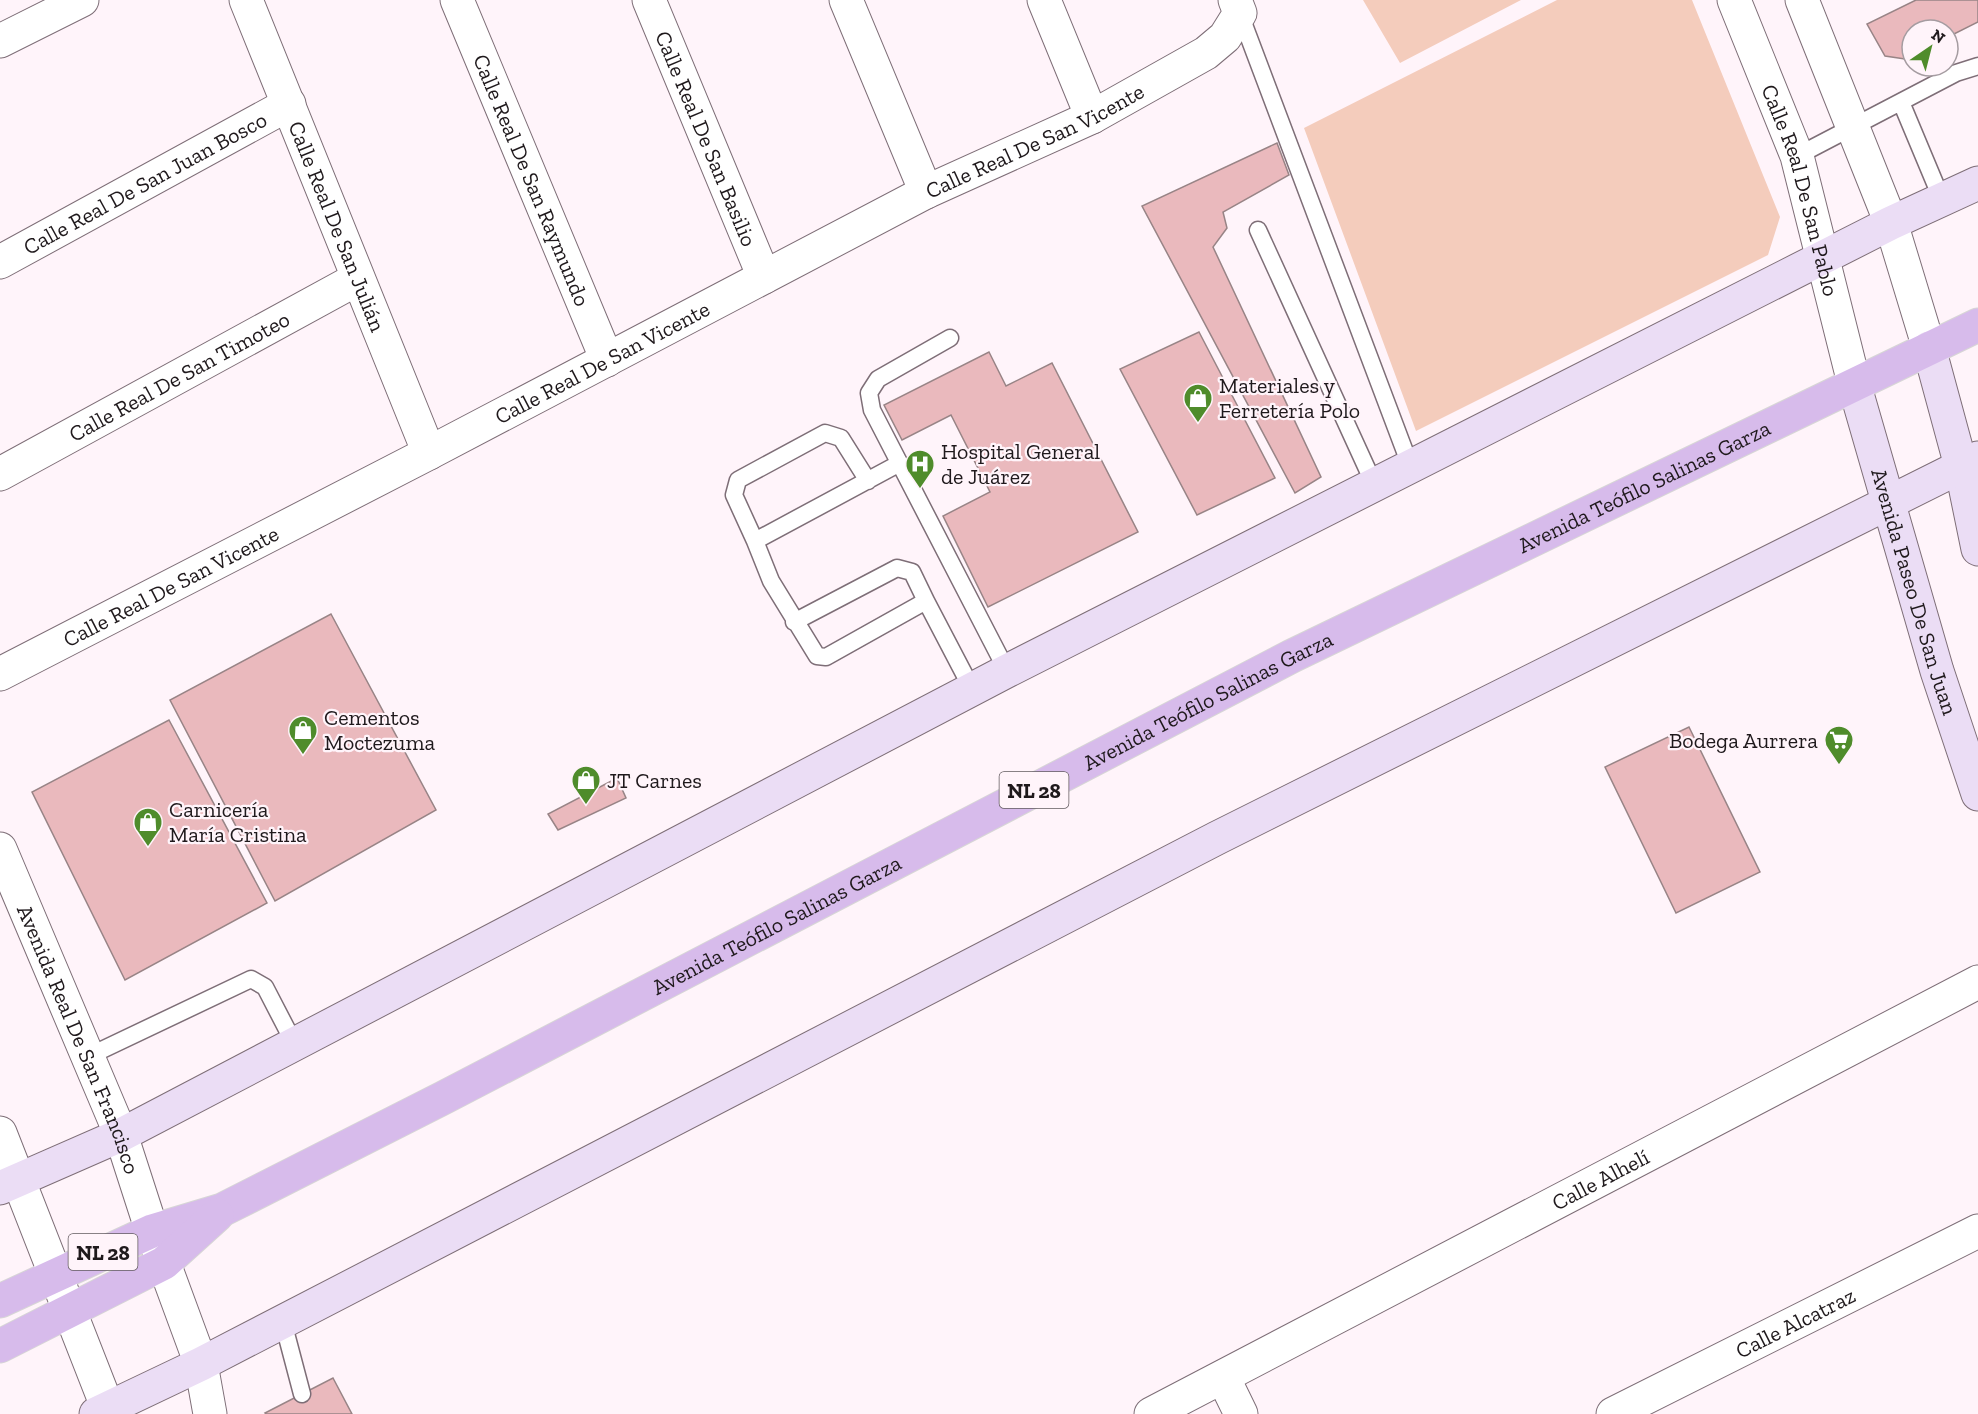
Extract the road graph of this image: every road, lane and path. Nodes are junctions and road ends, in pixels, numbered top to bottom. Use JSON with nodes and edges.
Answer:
{"nodes":[{"id":1,"x":246,"y":0,"type":"edge"},
{"id":2,"x":457,"y":0,"type":"edge"},
{"id":3,"x":649,"y":0,"type":"edge"},
{"id":4,"x":846,"y":0,"type":"edge"},
{"id":5,"x":1044,"y":0,"type":"edge"},
{"id":6,"x":1734,"y":0,"type":"edge"},
{"id":7,"x":1802,"y":0,"type":"edge"},
{"id":8,"x":64,"y":4,"type":"edge"},
{"id":9,"x":1237,"y":6,"type":"edge"},
{"id":10,"x":0,"y":41,"type":"edge"},
{"id":11,"x":1978,"y":66,"type":"edge"},
{"id":12,"x":1901,"y":102,"type":"junction"},
{"id":13,"x":289,"y":104,"type":"junction"},
{"id":14,"x":1092,"y":117,"type":"junction"},
{"id":15,"x":1853,"y":127,"type":"junction"},
{"id":16,"x":1797,"y":156,"type":"junction"},
{"id":17,"x":1978,"y":183,"type":"edge"},
{"id":18,"x":926,"y":192,"type":"junction"},
{"id":19,"x":1942,"y":200,"type":"junction"},
{"id":20,"x":1891,"y":223,"type":"junction"},
{"id":21,"x":1258,"y":230,"type":"dead end"},
{"id":22,"x":1823,"y":258,"type":"junction"},
{"id":23,"x":0,"y":262,"type":"edge"},
{"id":24,"x":764,"y":277,"type":"junction"},
{"id":25,"x":357,"y":279,"type":"junction"},
{"id":26,"x":1978,"y":325,"type":"edge"},
{"id":27,"x":950,"y":338,"type":"dead end"},
{"id":28,"x":1929,"y":348,"type":"junction"},
{"id":29,"x":607,"y":360,"type":"junction"},
{"id":30,"x":1855,"y":387,"type":"junction"},
{"id":31,"x":429,"y":453,"type":"junction"},
{"id":32,"x":1970,"y":462,"type":"edge"},
{"id":33,"x":900,"y":463,"type":"junction"},
{"id":34,"x":1410,"y":465,"type":"junction"},
{"id":35,"x":0,"y":474,"type":"edge"},
{"id":36,"x":868,"y":481,"type":"junction"},
{"id":37,"x":1374,"y":484,"type":"junction"},
{"id":38,"x":1887,"y":502,"type":"junction"},
{"id":39,"x":755,"y":541,"type":"junction"},
{"id":40,"x":1978,"y":549,"type":"edge"},
{"id":41,"x":926,"y":600,"type":"junction"},
{"id":42,"x":794,"y":622,"type":"junction"},
{"id":43,"x":1007,"y":670,"type":"junction"},
{"id":44,"x":0,"y":674,"type":"edge"},
{"id":45,"x":972,"y":689,"type":"junction"},
{"id":46,"x":1975,"y":777,"type":"edge"},
{"id":47,"x":0,"y":849,"type":"edge"},
{"id":48,"x":1978,"y":982,"type":"edge"},
{"id":49,"x":294,"y":1043,"type":"junction"},
{"id":50,"x":87,"y":1056,"type":"junction"},
{"id":51,"x":0,"y":1133,"type":"edge"},
{"id":52,"x":121,"y":1135,"type":"junction"},
{"id":53,"x":9,"y":1184,"type":"edge"},
{"id":54,"x":222,"y":1210,"type":"junction"},
{"id":55,"x":152,"y":1231,"type":"junction"},
{"id":56,"x":1978,"y":1231,"type":"edge"},
{"id":57,"x":164,"y":1263,"type":"junction"},
{"id":58,"x":54,"y":1274,"type":"junction"},
{"id":59,"x":0,"y":1301,"type":"edge"},
{"id":60,"x":71,"y":1311,"type":"junction"},
{"id":61,"x":283,"y":1322,"type":"junction"},
{"id":62,"x":0,"y":1346,"type":"edge"},
{"id":63,"x":201,"y":1364,"type":"junction"},
{"id":64,"x":1223,"y":1377,"type":"junction"},
{"id":65,"x":302,"y":1394,"type":"dead end"},
{"id":66,"x":105,"y":1412,"type":"edge"},
{"id":67,"x":210,"y":1414,"type":"edge"},
{"id":68,"x":1151,"y":1414,"type":"edge"},
{"id":69,"x":1241,"y":1414,"type":"edge"},
{"id":70,"x":1612,"y":1414,"type":"edge"}],
"edges":[{"from":1,"to":13,"type":"street","name":"Calle Real De San Julián"},
{"from":2,"to":29,"type":"street","name":"Calle Real De San Raymundo"},
{"from":3,"to":24,"type":"street","name":"Calle Real De San Basilio"},
{"from":4,"to":18,"type":"street"},
{"from":5,"to":14,"type":"street"},
{"from":6,"to":16,"type":"street","name":"Calle Real De San Pablo"},
{"from":7,"to":15,"type":"street"},
{"from":8,"to":10,"type":"street"},
{"from":9,"to":14,"type":"street","name":"Calle Real De San Vicente"},
{"from":9,"to":34,"type":"lane"},
{"from":11,"to":12,"type":"lane"},
{"from":12,"to":15,"type":"lane"},
{"from":12,"to":19,"type":"lane"},
{"from":13,"to":23,"type":"street","name":"Calle Real De San Juan Bosco"},
{"from":13,"to":25,"type":"street","name":"Calle Real De San Julián"},
{"from":14,"to":18,"type":"street","name":"Calle Real De San Vicente"},
{"from":15,"to":16,"type":"lane"},
{"from":15,"to":20,"type":"street"},
{"from":16,"to":22,"type":"street","name":"Calle Real De San Pablo"},
{"from":17,"to":19,"type":"street"},
{"from":18,"to":24,"type":"street","name":"Calle Real De San Vicente"},
{"from":19,"to":20,"type":"street"},
{"from":20,"to":22,"type":"street"},
{"from":20,"to":28,"type":"street"},
{"from":21,"to":37,"type":"lane"},
{"from":22,"to":30,"type":"street","name":"Calle Real De San Pablo"},
{"from":22,"to":34,"type":"street"},
{"from":24,"to":29,"type":"street","name":"Calle Real De San Vicente"},
{"from":25,"to":31,"type":"street","name":"Calle Real De San Julián"},
{"from":25,"to":35,"type":"street","name":"Calle Real De San Timoteo"},
{"from":26,"to":28,"type":"main road","name":"Avenida Teófilo Salinas Garza","number":"NL 28"},
{"from":27,"to":33,"type":"lane"},
{"from":28,"to":30,"type":"main road","name":"Avenida Teófilo Salinas Garza","number":"NL 28"},
{"from":28,"to":32,"type":"street"},
{"from":29,"to":31,"type":"street","name":"Calle Real De San Vicente"},
{"from":30,"to":38,"type":"street","name":"Avenida Paseo De San Juan"},
{"from":30,"to":54,"type":"main road","name":"Avenida Teófilo Salinas Garza","number":"NL 28"},
{"from":31,"to":44,"type":"street","name":"Calle Real De San Vicente"},
{"from":32,"to":38,"type":"street"},
{"from":32,"to":40,"type":"street"},
{"from":33,"to":36,"type":"lane"},
{"from":33,"to":43,"type":"lane"},
{"from":34,"to":37,"type":"street"},
{"from":36,"to":39,"type":"lane"},
{"from":36,"to":39,"type":"lane"},
{"from":37,"to":43,"type":"street"},
{"from":38,"to":46,"type":"street","name":"Avenida Paseo De San Juan"},
{"from":38,"to":61,"type":"street"},
{"from":39,"to":42,"type":"lane"},
{"from":41,"to":42,"type":"lane"},
{"from":41,"to":42,"type":"lane"},
{"from":41,"to":45,"type":"lane"},
{"from":43,"to":45,"type":"street"},
{"from":45,"to":49,"type":"street"},
{"from":47,"to":50,"type":"street","name":"Avenida Real De San Francisco"},
{"from":48,"to":64,"type":"street","name":"Calle Alhelí"},
{"from":49,"to":50,"type":"lane"},
{"from":49,"to":52,"type":"street"},
{"from":50,"to":52,"type":"street","name":"Avenida Real De San Francisco"},
{"from":51,"to":53,"type":"street"},
{"from":52,"to":53,"type":"street"},
{"from":52,"to":55,"type":"street","name":"Avenida Real De San Francisco"},
{"from":53,"to":58,"type":"street"},
{"from":54,"to":55,"type":"main road","name":"Avenida Teófilo Salinas Garza","number":"NL 28"},
{"from":54,"to":57,"type":"main road","name":"Avenida Teófilo Salinas Garza","number":"NL 28"},
{"from":55,"to":57,"type":"street","name":"Avenida Real De San Francisco"},
{"from":55,"to":58,"type":"main road","name":"Avenida Teófilo Salinas Garza","number":"NL 28"},
{"from":56,"to":70,"type":"street","name":"Calle Alcatraz"},
{"from":57,"to":60,"type":"main road","name":"Avenida Teófilo Salinas Garza","number":"NL 28"},
{"from":57,"to":63,"type":"street","name":"Avenida Real De San Francisco"},
{"from":58,"to":59,"type":"main road","name":"Avenida Teófilo Salinas Garza","number":"NL 28"},
{"from":58,"to":60,"type":"street"},
{"from":60,"to":62,"type":"main road","name":"Avenida Teófilo Salinas Garza","number":"NL 28"},
{"from":60,"to":66,"type":"street"},
{"from":61,"to":63,"type":"street"},
{"from":61,"to":65,"type":"lane"},
{"from":63,"to":66,"type":"street"},
{"from":63,"to":67,"type":"street","name":"Avenida Real De San Francisco"},
{"from":64,"to":68,"type":"street","name":"Calle Alhelí"},
{"from":64,"to":69,"type":"street"}]}
